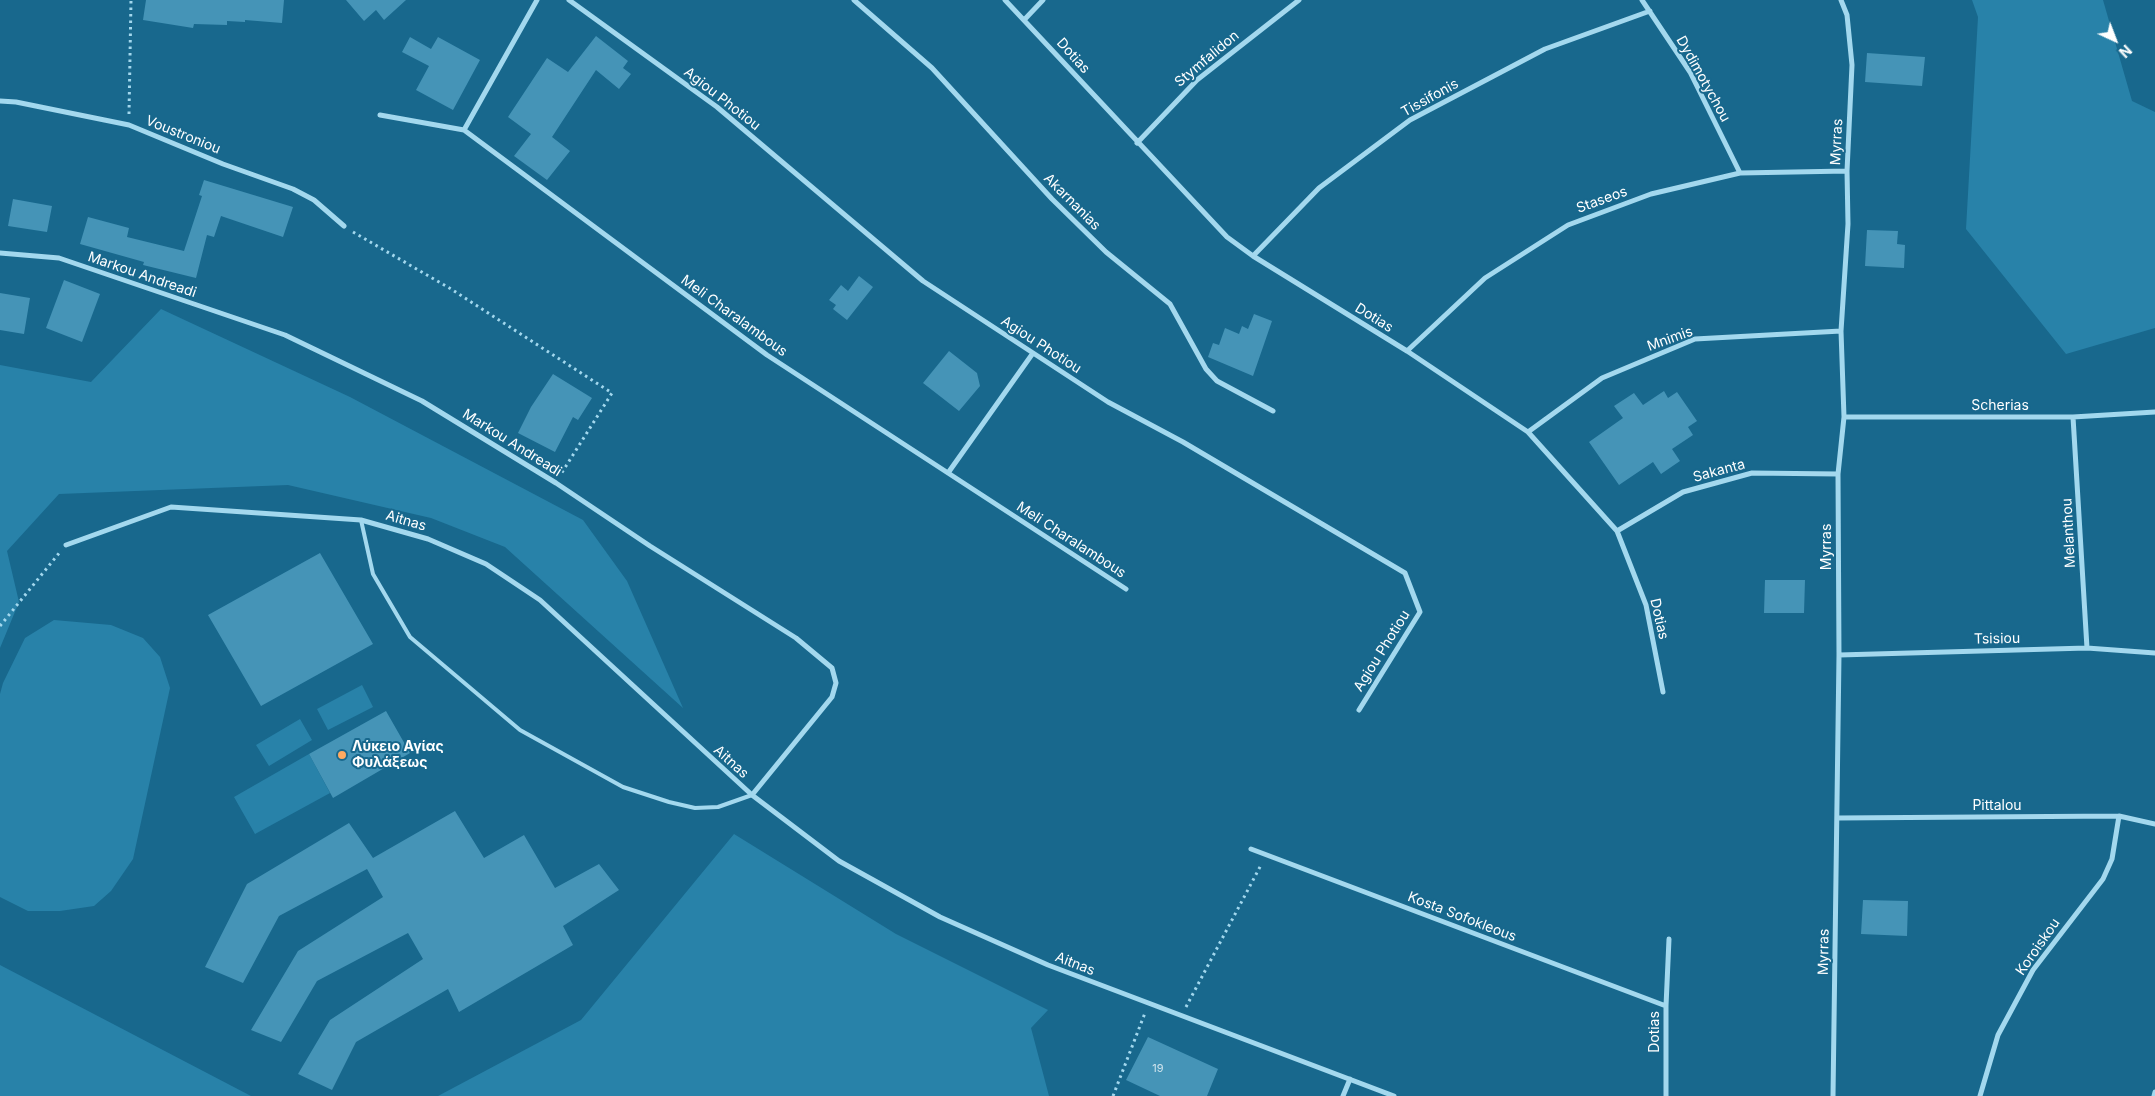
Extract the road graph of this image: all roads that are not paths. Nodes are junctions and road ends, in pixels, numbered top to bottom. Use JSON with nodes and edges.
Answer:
{"nodes":[{"id":1,"x":537,"y":0,"type":"edge"},
{"id":2,"x":568,"y":0,"type":"edge"},
{"id":3,"x":854,"y":0,"type":"edge"},
{"id":4,"x":1005,"y":0,"type":"edge"},
{"id":5,"x":1043,"y":0,"type":"edge"},
{"id":6,"x":1298,"y":0,"type":"edge"},
{"id":7,"x":1642,"y":0,"type":"edge"},
{"id":8,"x":1841,"y":0,"type":"edge"},
{"id":9,"x":1650,"y":11,"type":"junction"},
{"id":10,"x":1025,"y":19,"type":"junction"},
{"id":11,"x":0,"y":101,"type":"edge"},
{"id":12,"x":380,"y":115,"type":"dead end"},
{"id":13,"x":464,"y":130,"type":"junction"},
{"id":14,"x":1137,"y":143,"type":"junction"},
{"id":15,"x":1846,"y":171,"type":"junction"},
{"id":16,"x":1740,"y":173,"type":"junction"},
{"id":17,"x":344,"y":226,"type":"road end"},
{"id":18,"x":0,"y":253,"type":"edge"},
{"id":19,"x":1253,"y":256,"type":"junction"},
{"id":20,"x":1841,"y":331,"type":"junction"},
{"id":21,"x":1407,"y":351,"type":"junction"},
{"id":22,"x":1033,"y":353,"type":"junction"},
{"id":23,"x":1273,"y":411,"type":"dead end"},
{"id":24,"x":2155,"y":412,"type":"edge"},
{"id":25,"x":1844,"y":417,"type":"junction"},
{"id":26,"x":2073,"y":417,"type":"junction"},
{"id":27,"x":1528,"y":432,"type":"junction"},
{"id":28,"x":948,"y":473,"type":"junction"},
{"id":29,"x":1838,"y":474,"type":"junction"},
{"id":30,"x":361,"y":520,"type":"junction"},
{"id":31,"x":1617,"y":532,"type":"junction"},
{"id":32,"x":66,"y":545,"type":"road end"},
{"id":33,"x":1126,"y":589,"type":"dead end"},
{"id":34,"x":2087,"y":648,"type":"junction"},
{"id":35,"x":2155,"y":653,"type":"edge"},
{"id":36,"x":1839,"y":654,"type":"junction"},
{"id":37,"x":1663,"y":692,"type":"dead end"},
{"id":38,"x":1359,"y":710,"type":"dead end"},
{"id":39,"x":752,"y":795,"type":"junction"},
{"id":40,"x":2118,"y":816,"type":"junction"},
{"id":41,"x":1838,"y":818,"type":"junction"},
{"id":42,"x":2155,"y":824,"type":"edge"},
{"id":43,"x":1251,"y":849,"type":"dead end"},
{"id":44,"x":1669,"y":939,"type":"dead end"},
{"id":45,"x":1666,"y":1006,"type":"junction"},
{"id":46,"x":1350,"y":1079,"type":"junction"},
{"id":47,"x":2155,"y":1092,"type":"edge"},
{"id":48,"x":1342,"y":1096,"type":"edge"},
{"id":49,"x":1394,"y":1096,"type":"edge"},
{"id":50,"x":1666,"y":1096,"type":"edge"},
{"id":51,"x":1833,"y":1096,"type":"edge"},
{"id":52,"x":1980,"y":1096,"type":"edge"},
{"id":53,"x":2154,"y":1096,"type":"edge"}],
"edges":[{"from":1,"to":13,"type":"street"},
{"from":2,"to":22,"type":"street","name":"Agiou Photiou"},
{"from":3,"to":23,"type":"street","name":"Akarnanias"},
{"from":4,"to":10,"type":"street","name":"Dotias"},
{"from":5,"to":10,"type":"street"},
{"from":6,"to":14,"type":"street","name":"Stymfalidon"},
{"from":7,"to":9,"type":"street","name":"Dydimotychou"},
{"from":8,"to":15,"type":"street","name":"Myrras"},
{"from":9,"to":16,"type":"street","name":"Dydimotychou"},
{"from":9,"to":19,"type":"street","name":"Tissifonis"},
{"from":10,"to":14,"type":"street","name":"Dotias"},
{"from":11,"to":17,"type":"street","name":"Voustroniou"},
{"from":12,"to":13,"type":"street"},
{"from":13,"to":28,"type":"street","name":"Meli Charalambous"},
{"from":14,"to":19,"type":"street","name":"Dotias"},
{"from":15,"to":16,"type":"street","name":"Staseos"},
{"from":15,"to":20,"type":"street","name":"Myrras"},
{"from":16,"to":21,"type":"street","name":"Staseos"},
{"from":18,"to":39,"type":"street","name":"Markou Andreadi"},
{"from":19,"to":21,"type":"street","name":"Dotias"},
{"from":20,"to":25,"type":"street","name":"Myrras"},
{"from":20,"to":27,"type":"street","name":"Mnimis"},
{"from":21,"to":27,"type":"street","name":"Dotias"},
{"from":22,"to":28,"type":"street"},
{"from":22,"to":38,"type":"street","name":"Agiou Photiou"},
{"from":24,"to":26,"type":"street","name":"Scherias"},
{"from":25,"to":26,"type":"street","name":"Scherias"},
{"from":25,"to":29,"type":"street","name":"Myrras"},
{"from":26,"to":34,"type":"street","name":"Melanthou"},
{"from":27,"to":31,"type":"street","name":"Dotias"},
{"from":28,"to":33,"type":"street","name":"Meli Charalambous"},
{"from":29,"to":31,"type":"street","name":"Sakanta"},
{"from":29,"to":36,"type":"street","name":"Myrras"},
{"from":30,"to":32,"type":"street","name":"Aitnas"},
{"from":30,"to":39,"type":"street","name":"Aitnas"},
{"from":30,"to":39,"type":"lane"},
{"from":31,"to":37,"type":"street","name":"Dotias"},
{"from":34,"to":35,"type":"street","name":"Tsisiou"},
{"from":34,"to":36,"type":"street","name":"Tsisiou"},
{"from":36,"to":41,"type":"street","name":"Myrras"},
{"from":39,"to":46,"type":"street","name":"Aitnas"},
{"from":40,"to":41,"type":"street","name":"Pittalou"},
{"from":40,"to":42,"type":"street","name":"Pittalou"},
{"from":40,"to":52,"type":"street","name":"Koroiskou"},
{"from":41,"to":51,"type":"street","name":"Myrras"},
{"from":43,"to":45,"type":"street","name":"Kosta Sofokleous"},
{"from":44,"to":45,"type":"street","name":"Dotias"},
{"from":45,"to":50,"type":"street","name":"Dotias"},
{"from":46,"to":48,"type":"street"},
{"from":46,"to":49,"type":"street","name":"Aitnas"},
{"from":47,"to":53,"type":"street"}]}
